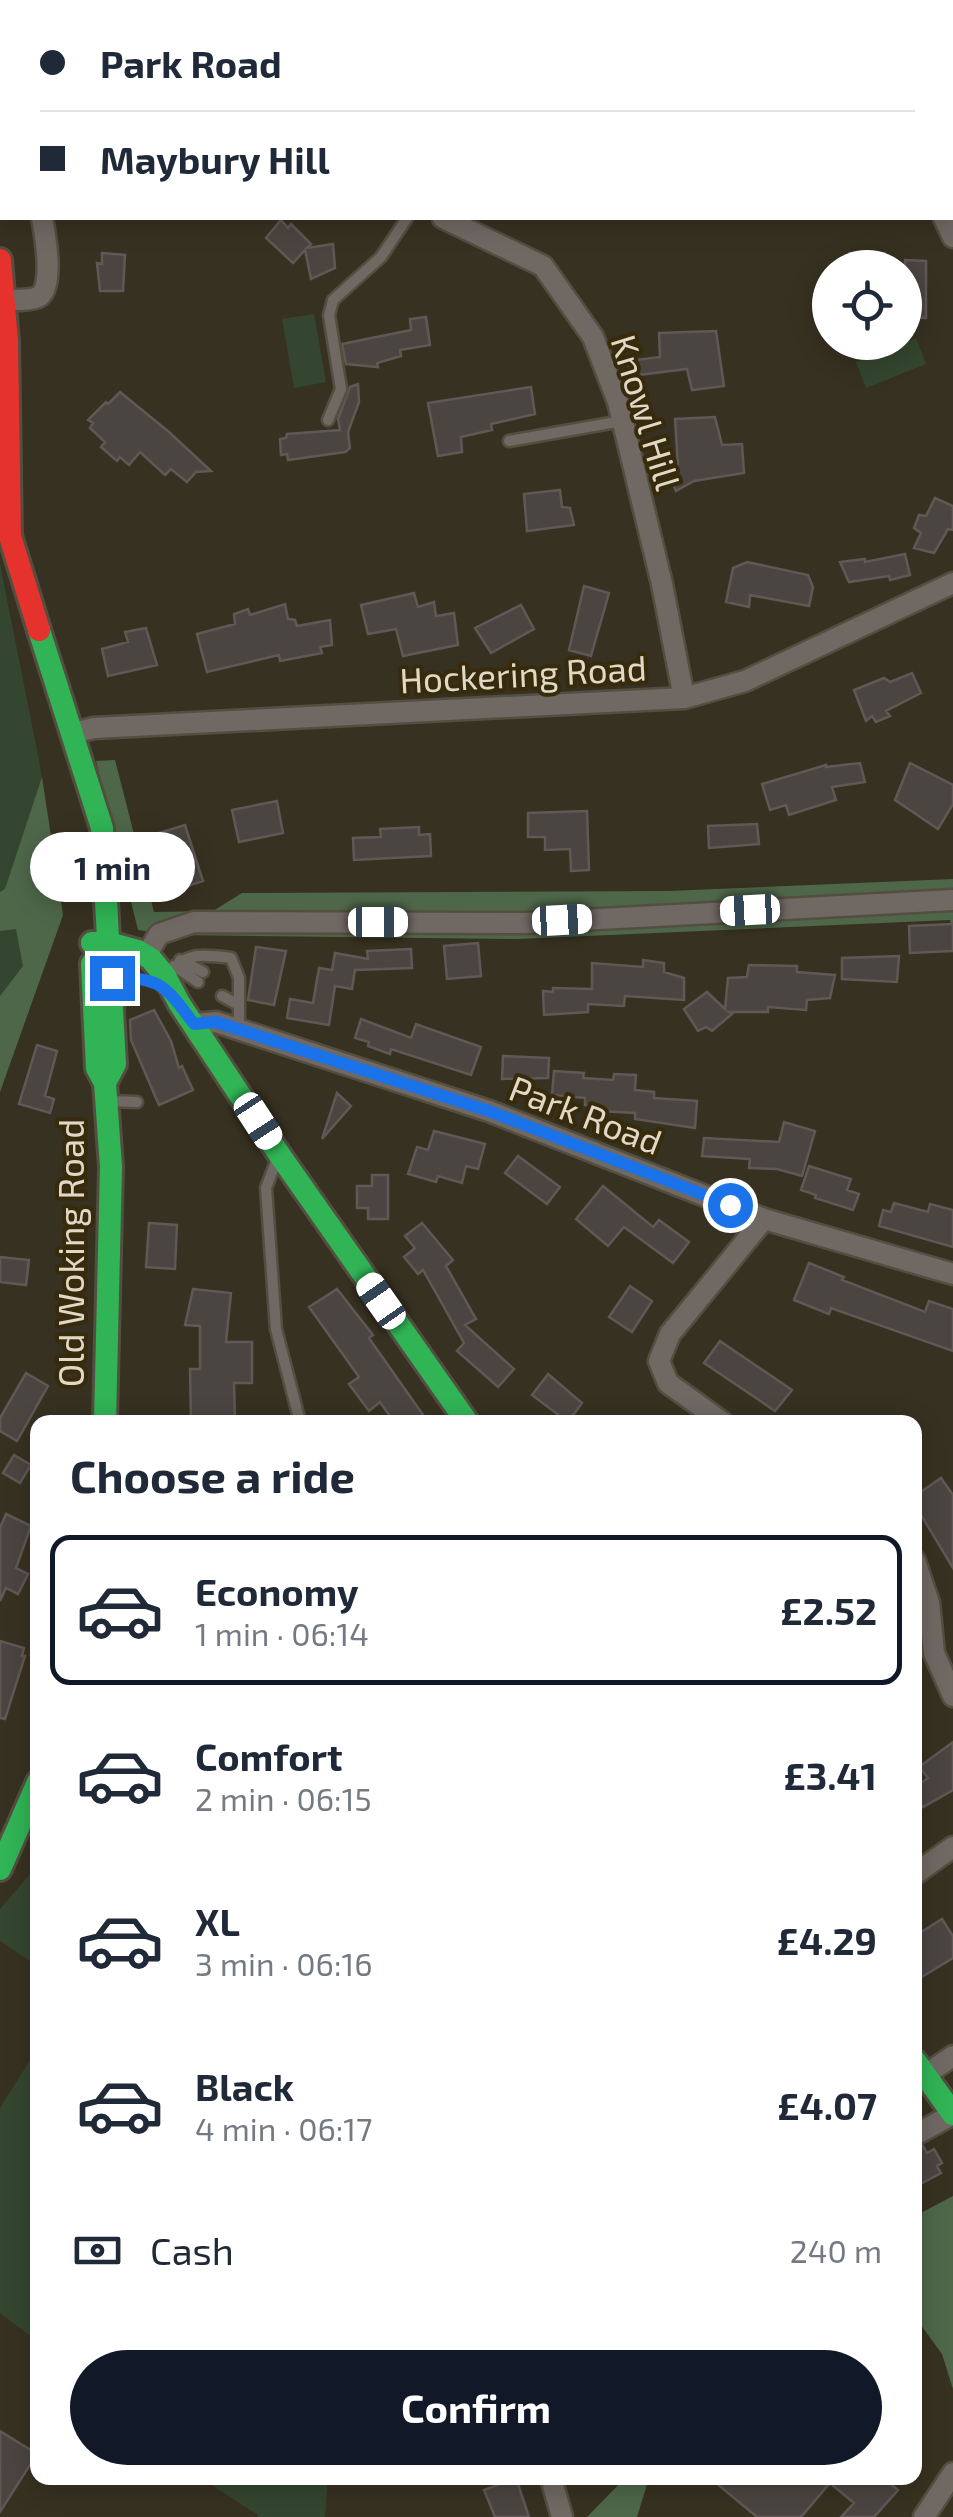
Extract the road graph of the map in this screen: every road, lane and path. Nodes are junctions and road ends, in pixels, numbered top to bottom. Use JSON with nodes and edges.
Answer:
{"nodes":[{"id":1,"x":42,"y":220,"type":"edge"},
{"id":2,"x":405,"y":220,"type":"edge"},
{"id":3,"x":448,"y":220,"type":"edge"},
{"id":4,"x":0,"y":260,"type":"edge"},
{"id":5,"x":5,"y":300,"type":"junction"},
{"id":6,"x":328,"y":420,"type":"dead end"},
{"id":7,"x":622,"y":421,"type":"junction"},
{"id":8,"x":509,"y":440,"type":"dead end"},
{"id":9,"x":953,"y":583,"type":"edge"},
{"id":10,"x":684,"y":698,"type":"junction"},
{"id":11,"x":73,"y":734,"type":"junction"},
{"id":12,"x":953,"y":900,"type":"edge"},
{"id":13,"x":100,"y":943,"type":"junction"},
{"id":14,"x":146,"y":956,"type":"junction"},
{"id":15,"x":169,"y":976,"type":"junction"},
{"id":16,"x":200,"y":977,"type":"dead end"},
{"id":17,"x":102,"y":979,"type":"junction"},
{"id":18,"x":225,"y":991,"type":"dead end"},
{"id":19,"x":239,"y":1001,"type":"junction"},
{"id":20,"x":194,"y":1024,"type":"junction"},
{"id":21,"x":238,"y":1029,"type":"junction"},
{"id":22,"x":105,"y":1092,"type":"junction"},
{"id":23,"x":137,"y":1102,"type":"dead end"},
{"id":24,"x":279,"y":1154,"type":"junction"},
{"id":25,"x":764,"y":1218,"type":"junction"},
{"id":26,"x":953,"y":1274,"type":"edge"},
{"id":27,"x":105,"y":1415,"type":"edge"},
{"id":28,"x":298,"y":1415,"type":"edge"},
{"id":29,"x":461,"y":1415,"type":"edge"},
{"id":30,"x":712,"y":1415,"type":"edge"},
{"id":31,"x":922,"y":1582,"type":"edge"},
{"id":32,"x":953,"y":1696,"type":"edge"},
{"id":33,"x":30,"y":1824,"type":"edge"},
{"id":34,"x":953,"y":1847,"type":"edge"},
{"id":35,"x":0,"y":1869,"type":"edge"},
{"id":36,"x":922,"y":1869,"type":"edge"},
{"id":37,"x":953,"y":2056,"type":"edge"},
{"id":38,"x":922,"y":2067,"type":"edge"},
{"id":39,"x":922,"y":2071,"type":"edge"},
{"id":40,"x":953,"y":2114,"type":"edge"},
{"id":41,"x":922,"y":2131,"type":"edge"},
{"id":42,"x":953,"y":2473,"type":"edge"},
{"id":43,"x":553,"y":2485,"type":"edge"},
{"id":44,"x":562,"y":2517,"type":"edge"},
{"id":45,"x":924,"y":2517,"type":"edge"}],
"edges":[{"from":1,"to":5,"type":"street"},
{"from":2,"to":6,"type":"lane"},
{"from":3,"to":7,"type":"street","name":"Knowl Hill"},
{"from":4,"to":5,"type":"main road","name":"Old Woking Road"},
{"from":5,"to":11,"type":"main road","name":"Old Woking Road"},
{"from":7,"to":8,"type":"lane"},
{"from":7,"to":10,"type":"street","name":"Knowl Hill"},
{"from":9,"to":10,"type":"street","name":"Hockering Road"},
{"from":10,"to":11,"type":"street","name":"Hockering Road"},
{"from":11,"to":13,"type":"main road","name":"Old Woking Road"},
{"from":12,"to":14,"type":"street"},
{"from":13,"to":14,"type":"main road"},
{"from":13,"to":17,"type":"main road","name":"Old Woking Road"},
{"from":14,"to":15,"type":"main road"},
{"from":15,"to":16,"type":"lane"},
{"from":15,"to":17,"type":"main road"},
{"from":15,"to":19,"type":"lane"},
{"from":15,"to":20,"type":"main road"},
{"from":17,"to":22,"type":"main road","name":"Old Woking Road"},
{"from":18,"to":19,"type":"lane"},
{"from":19,"to":21,"type":"lane"},
{"from":20,"to":21,"type":"street","name":"Park Road"},
{"from":20,"to":24,"type":"main road"},
{"from":21,"to":25,"type":"street","name":"Park Road"},
{"from":22,"to":23,"type":"lane"},
{"from":22,"to":27,"type":"main road","name":"Old Woking Road"},
{"from":24,"to":28,"type":"lane"},
{"from":24,"to":29,"type":"main road"},
{"from":25,"to":26,"type":"street","name":"Park Road"},
{"from":25,"to":30,"type":"street"},
{"from":31,"to":32,"type":"street"},
{"from":33,"to":35,"type":"main road"},
{"from":34,"to":36,"type":"street"},
{"from":37,"to":38,"type":"street"},
{"from":39,"to":40,"type":"main road"},
{"from":40,"to":41,"type":"street"},
{"from":42,"to":45,"type":"street"},
{"from":43,"to":44,"type":"street"}]}
